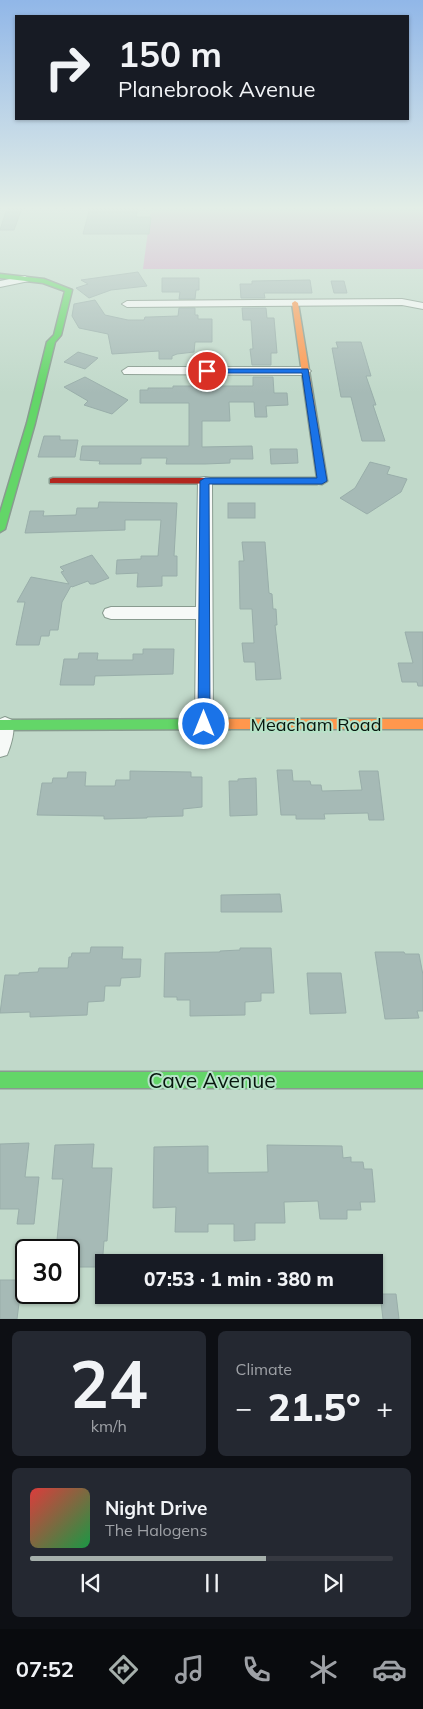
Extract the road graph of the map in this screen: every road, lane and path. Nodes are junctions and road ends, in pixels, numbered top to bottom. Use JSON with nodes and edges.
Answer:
{"nodes":[{"id":1,"x":0,"y":276,"type":"edge"},
{"id":2,"x":25,"y":279,"type":"junction"},
{"id":3,"x":0,"y":284,"type":"edge"},
{"id":4,"x":295,"y":303,"type":"junction"},
{"id":5,"x":127,"y":304,"type":"dead end"},
{"id":6,"x":423,"y":306,"type":"edge"},
{"id":7,"x":128,"y":371,"type":"dead end"},
{"id":8,"x":306,"y":371,"type":"junction"},
{"id":9,"x":53,"y":481,"type":"dead end"},
{"id":10,"x":205,"y":481,"type":"junction"},
{"id":11,"x":0,"y":529,"type":"edge"},
{"id":12,"x":204,"y":613,"type":"junction"},
{"id":13,"x":111,"y":614,"type":"dead end"},
{"id":14,"x":204,"y":724,"type":"junction"},
{"id":15,"x":423,"y":724,"type":"edge"},
{"id":16,"x":3,"y":725,"type":"edge"},
{"id":17,"x":0,"y":749,"type":"edge"},
{"id":18,"x":0,"y":1080,"type":"edge"},
{"id":19,"x":423,"y":1080,"type":"edge"}],
"edges":[{"from":1,"to":2,"type":"street"},
{"from":2,"to":3,"type":"street"},
{"from":2,"to":11,"type":"street"},
{"from":4,"to":5,"type":"street"},
{"from":4,"to":6,"type":"street"},
{"from":4,"to":8,"type":"street"},
{"from":7,"to":8,"type":"street"},
{"from":8,"to":10,"type":"street"},
{"from":9,"to":10,"type":"street"},
{"from":10,"to":12,"type":"street"},
{"from":12,"to":13,"type":"street"},
{"from":12,"to":14,"type":"street"},
{"from":14,"to":15,"type":"street","name":"Meacham Road"},
{"from":14,"to":16,"type":"street","name":"Meacham Road"},
{"from":16,"to":17,"type":"street"},
{"from":18,"to":19,"type":"street","name":"Cave Avenue"}]}
